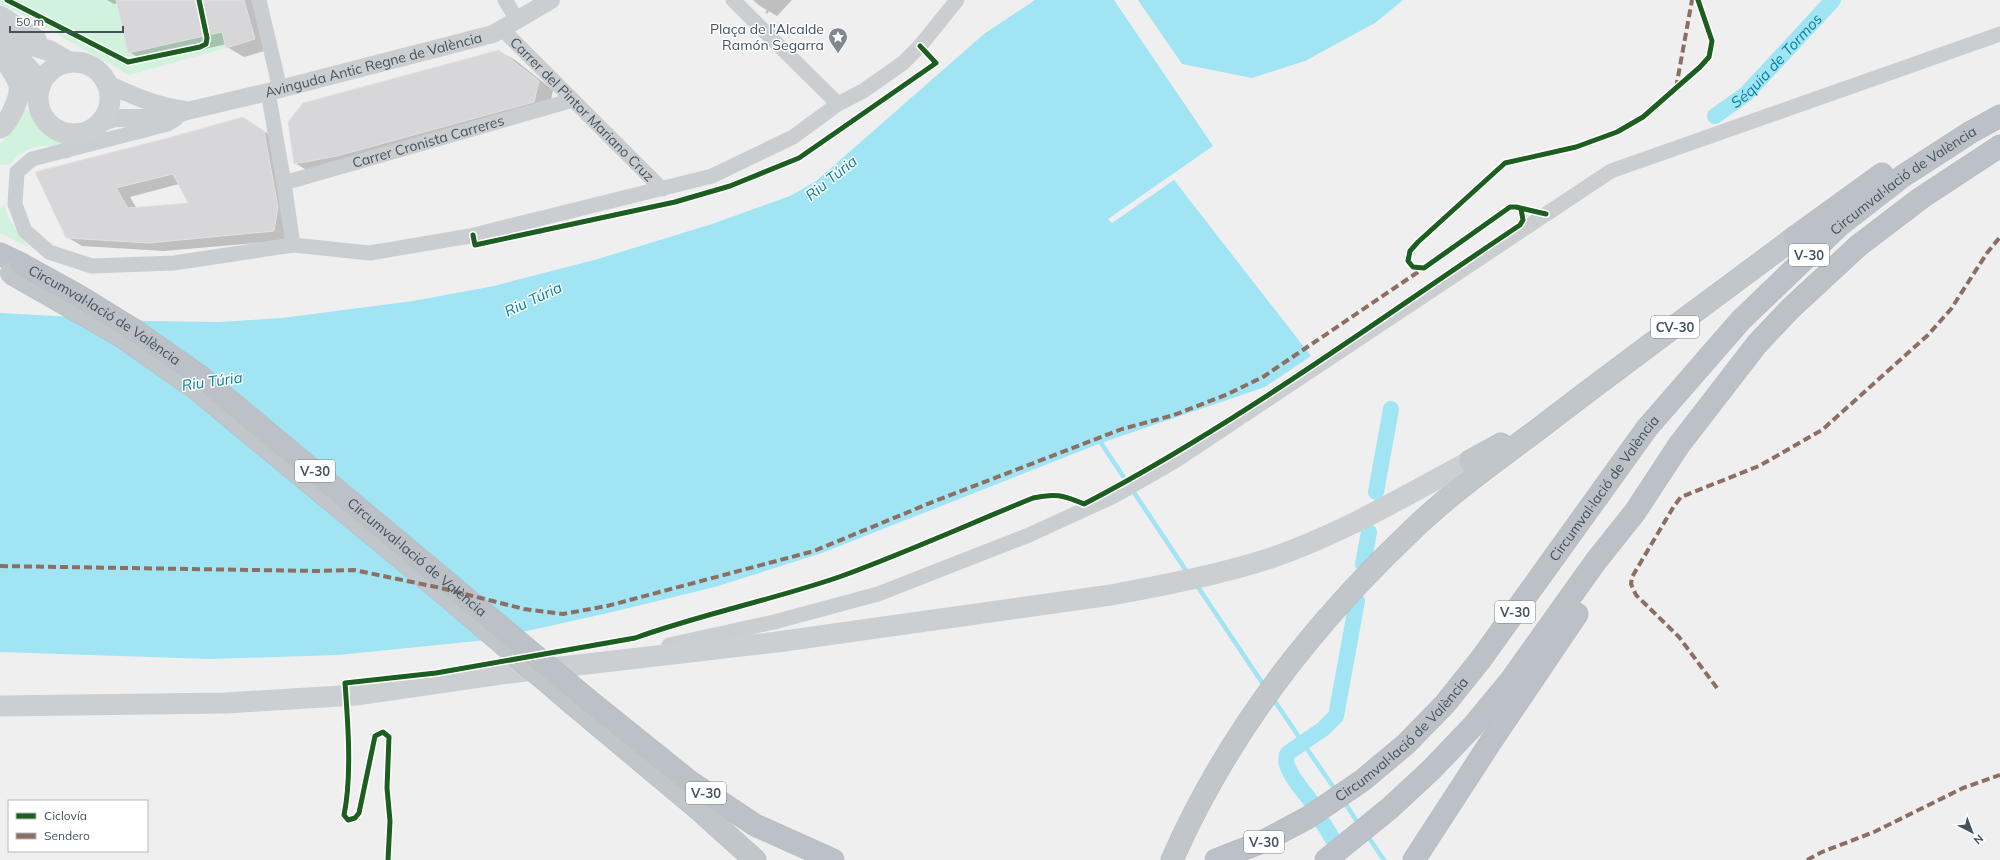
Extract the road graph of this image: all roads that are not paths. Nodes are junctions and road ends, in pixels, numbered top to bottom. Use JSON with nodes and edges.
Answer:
{"nodes":[{"id":1,"x":259,"y":0,"type":"edge"},
{"id":2,"x":505,"y":0,"type":"edge"},
{"id":3,"x":551,"y":0,"type":"edge"},
{"id":4,"x":733,"y":0,"type":"edge"},
{"id":5,"x":957,"y":0,"type":"edge"},
{"id":6,"x":0,"y":16,"type":"edge"},
{"id":7,"x":511,"y":25,"type":"junction"},
{"id":8,"x":2000,"y":34,"type":"edge"},
{"id":9,"x":0,"y":35,"type":"edge"},
{"id":10,"x":0,"y":45,"type":"edge"},
{"id":11,"x":50,"y":51,"type":"junction"},
{"id":12,"x":0,"y":56,"type":"edge"},
{"id":13,"x":69,"y":62,"type":"junction"},
{"id":14,"x":41,"y":83,"type":"junction"},
{"id":15,"x":108,"y":84,"type":"junction"},
{"id":16,"x":274,"y":91,"type":"junction"},
{"id":17,"x":573,"y":100,"type":"junction"},
{"id":18,"x":2000,"y":101,"type":"edge"},
{"id":19,"x":838,"y":104,"type":"junction"},
{"id":20,"x":187,"y":111,"type":"junction"},
{"id":21,"x":2000,"y":116,"type":"edge"},
{"id":22,"x":100,"y":123,"type":"junction"},
{"id":23,"x":0,"y":128,"type":"edge"},
{"id":24,"x":70,"y":142,"type":"junction"},
{"id":25,"x":2000,"y":146,"type":"edge"},
{"id":26,"x":284,"y":183,"type":"junction"},
{"id":27,"x":662,"y":189,"type":"junction"},
{"id":28,"x":293,"y":245,"type":"junction"},
{"id":29,"x":0,"y":254,"type":"edge"},
{"id":30,"x":11,"y":269,"type":"edge"},
{"id":31,"x":1555,"y":416,"type":"junction"},
{"id":32,"x":1470,"y":461,"type":"joint"},
{"id":33,"x":1635,"y":512,"type":"junction"},
{"id":34,"x":501,"y":674,"type":"junction"},
{"id":35,"x":583,"y":704,"type":"junction"},
{"id":36,"x":0,"y":706,"type":"edge"},
{"id":37,"x":1328,"y":858,"type":"edge"},
{"id":38,"x":755,"y":860,"type":"edge"},
{"id":39,"x":833,"y":860,"type":"edge"},
{"id":40,"x":1172,"y":860,"type":"edge"},
{"id":41,"x":1216,"y":860,"type":"edge"},
{"id":42,"x":1414,"y":860,"type":"edge"}],
"edges":[{"from":1,"to":16,"type":"street"},
{"from":2,"to":7,"type":"street","name":"Carrer del Pintor Mariano Cruz"},
{"from":3,"to":7,"type":"street","name":"Avinguda Antic Regne de València"},
{"from":4,"to":19,"type":"street"},
{"from":5,"to":19,"type":"street"},
{"from":6,"to":11,"type":"main road"},
{"from":7,"to":16,"type":"street","name":"Avinguda Antic Regne de València"},
{"from":7,"to":17,"type":"street","name":"Carrer del Pintor Mariano Cruz"},
{"from":8,"to":34,"type":"street"},
{"from":9,"to":11,"type":"main road"},
{"from":10,"to":14,"type":"main road"},
{"from":11,"to":13,"type":"main road"},
{"from":12,"to":23,"type":"main road"},
{"from":13,"to":14,"type":"main road"},
{"from":13,"to":15,"type":"main road"},
{"from":14,"to":24,"type":"main road"},
{"from":15,"to":20,"type":"street","name":"Avinguda Antic Regne de València"},
{"from":15,"to":22,"type":"main road"},
{"from":16,"to":20,"type":"street","name":"Avinguda Antic Regne de València"},
{"from":16,"to":26,"type":"street"},
{"from":17,"to":26,"type":"street","name":"Carrer Cronista Carreres"},
{"from":17,"to":27,"type":"street","name":"Carrer del Pintor Mariano Cruz"},
{"from":18,"to":31,"type":"highway","number":"CV-30"},
{"from":19,"to":27,"type":"street"},
{"from":20,"to":22,"type":"street","name":"Avinguda Antic Regne de València"},
{"from":20,"to":24,"type":"street","name":"Avinguda Antic Regne de València"},
{"from":21,"to":41,"type":"highway","name":"Circumval·lació de València","number":"V-30"},
{"from":22,"to":24,"type":"main road"},
{"from":24,"to":28,"type":"street","name":"Avinguda Antic Regne de València"},
{"from":25,"to":33,"type":"highway","name":"Circumval·lació de València","number":"V-30"},
{"from":26,"to":28,"type":"street"},
{"from":27,"to":28,"type":"street"},
{"from":29,"to":30,"type":"highway","name":"Circumval·lació de València","number":"V-30"},
{"from":30,"to":35,"type":"highway","name":"Circumval·lació de València","number":"V-30","bridge":true},
{"from":31,"to":32,"type":"highway"},
{"from":31,"to":40,"type":"highway"},
{"from":32,"to":34,"type":"main road"},
{"from":33,"to":37,"type":"highway","name":"Circumval·lació de València","number":"V-30"},
{"from":33,"to":42,"type":"highway"},
{"from":34,"to":36,"type":"main road"},
{"from":35,"to":38,"type":"highway"},
{"from":35,"to":39,"type":"highway","name":"Circumval·lació de València","number":"V-30"}]}
